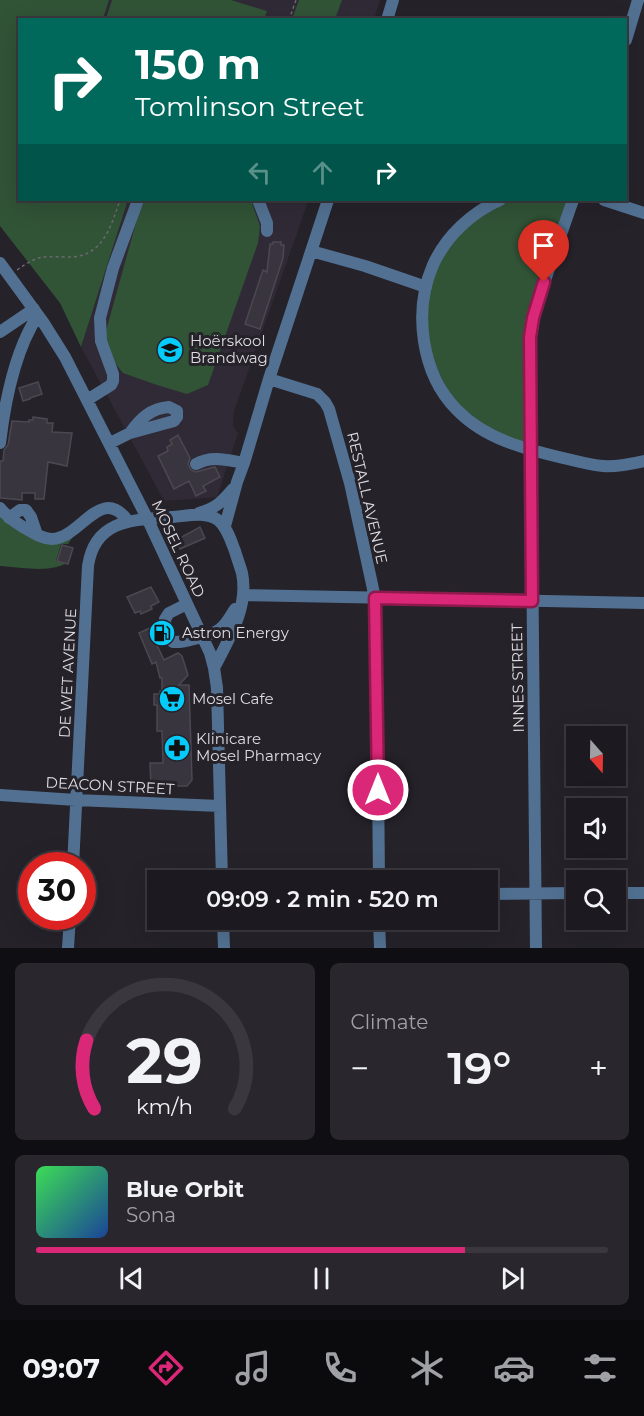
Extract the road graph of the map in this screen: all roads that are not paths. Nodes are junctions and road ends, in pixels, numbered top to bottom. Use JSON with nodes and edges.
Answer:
{"nodes":[{"id":1,"x":393,"y":0,"type":"edge"},
{"id":2,"x":638,"y":0,"type":"edge"},
{"id":3,"x":388,"y":18,"type":"edge"},
{"id":4,"x":627,"y":37,"type":"edge"},
{"id":5,"x":138,"y":201,"type":"edge"},
{"id":6,"x":258,"y":201,"type":"edge"},
{"id":7,"x":328,"y":201,"type":"edge"},
{"id":8,"x":498,"y":201,"type":"edge"},
{"id":9,"x":573,"y":201,"type":"edge"},
{"id":10,"x":607,"y":201,"type":"edge"},
{"id":11,"x":644,"y":213,"type":"edge"},
{"id":12,"x":267,"y":231,"type":"dead end"},
{"id":13,"x":311,"y":251,"type":"junction"},
{"id":14,"x":0,"y":263,"type":"edge"},
{"id":15,"x":426,"y":287,"type":"junction"},
{"id":16,"x":36,"y":312,"type":"junction"},
{"id":17,"x":0,"y":332,"type":"edge"},
{"id":18,"x":270,"y":379,"type":"junction"},
{"id":19,"x":87,"y":400,"type":"junction"},
{"id":20,"x":130,"y":433,"type":"dead end"},
{"id":21,"x":0,"y":443,"type":"edge"},
{"id":22,"x":110,"y":443,"type":"junction"},
{"id":23,"x":531,"y":451,"type":"junction"},
{"id":24,"x":644,"y":461,"type":"edge"},
{"id":25,"x":244,"y":463,"type":"junction"},
{"id":26,"x":196,"y":464,"type":"dead end"},
{"id":27,"x":237,"y":482,"type":"junction"},
{"id":28,"x":0,"y":508,"type":"edge"},
{"id":29,"x":195,"y":515,"type":"junction"},
{"id":30,"x":147,"y":518,"type":"junction"},
{"id":31,"x":128,"y":521,"type":"junction"},
{"id":32,"x":225,"y":526,"type":"junction"},
{"id":33,"x":243,"y":598,"type":"junction"},
{"id":34,"x":375,"y":598,"type":"junction"},
{"id":35,"x":532,"y":601,"type":"junction"},
{"id":36,"x":644,"y":603,"type":"edge"},
{"id":37,"x":187,"y":604,"type":"junction"},
{"id":38,"x":201,"y":636,"type":"junction"},
{"id":39,"x":214,"y":668,"type":"junction"},
{"id":40,"x":0,"y":795,"type":"edge"},
{"id":41,"x":76,"y":800,"type":"junction"},
{"id":42,"x":219,"y":806,"type":"junction"},
{"id":43,"x":74,"y":852,"type":"edge"},
{"id":44,"x":222,"y":870,"type":"edge"},
{"id":45,"x":379,"y":870,"type":"edge"},
{"id":46,"x":535,"y":893,"type":"junction"},
{"id":47,"x":566,"y":893,"type":"edge"},
{"id":48,"x":626,"y":893,"type":"edge"},
{"id":49,"x":644,"y":893,"type":"edge"},
{"id":50,"x":498,"y":894,"type":"edge"},
{"id":51,"x":69,"y":930,"type":"edge"},
{"id":52,"x":223,"y":930,"type":"edge"},
{"id":53,"x":379,"y":930,"type":"edge"},
{"id":54,"x":68,"y":948,"type":"edge"},
{"id":55,"x":224,"y":948,"type":"edge"},
{"id":56,"x":380,"y":948,"type":"edge"},
{"id":57,"x":536,"y":948,"type":"edge"}],
"edges":[{"from":1,"to":3,"type":"street"},
{"from":2,"to":4,"type":"street"},
{"from":5,"to":19,"type":"street"},
{"from":6,"to":12,"type":"street"},
{"from":7,"to":13,"type":"street"},
{"from":8,"to":15,"type":"street"},
{"from":9,"to":23,"type":"street","name":"INNES STREET"},
{"from":10,"to":11,"type":"street"},
{"from":13,"to":15,"type":"street"},
{"from":13,"to":18,"type":"street"},
{"from":14,"to":16,"type":"street","name":"MOSEL ROAD"},
{"from":15,"to":23,"type":"street"},
{"from":16,"to":17,"type":"street"},
{"from":16,"to":19,"type":"street","name":"MOSEL ROAD"},
{"from":16,"to":21,"type":"street"},
{"from":18,"to":25,"type":"street"},
{"from":18,"to":34,"type":"street","name":"RESTALL AVENUE"},
{"from":19,"to":22,"type":"street","name":"MOSEL ROAD"},
{"from":20,"to":22,"type":"street"},
{"from":22,"to":30,"type":"street","name":"MOSEL ROAD"},
{"from":23,"to":24,"type":"street"},
{"from":23,"to":35,"type":"street","name":"INNES STREET"},
{"from":25,"to":26,"type":"street"},
{"from":25,"to":27,"type":"street"},
{"from":27,"to":29,"type":"street"},
{"from":27,"to":32,"type":"street"},
{"from":28,"to":31,"type":"street"},
{"from":29,"to":30,"type":"street","name":"DE WET AVENUE"},
{"from":29,"to":32,"type":"street"},
{"from":30,"to":31,"type":"street","name":"DE WET AVENUE"},
{"from":30,"to":37,"type":"street","name":"MOSEL ROAD"},
{"from":31,"to":41,"type":"street","name":"DE WET AVENUE"},
{"from":32,"to":33,"type":"street"},
{"from":33,"to":34,"type":"street"},
{"from":33,"to":38,"type":"street"},
{"from":33,"to":39,"type":"street"},
{"from":34,"to":35,"type":"street"},
{"from":34,"to":45,"type":"street","name":"RESTALL AVENUE"},
{"from":35,"to":36,"type":"street"},
{"from":35,"to":46,"type":"street","name":"INNES STREET"},
{"from":37,"to":38,"type":"street","name":"MOSEL ROAD"},
{"from":37,"to":38,"type":"street"},
{"from":38,"to":39,"type":"street","name":"MOSEL ROAD"},
{"from":39,"to":42,"type":"street","name":"MOSEL ROAD"},
{"from":40,"to":41,"type":"street","name":"DEACON STREET"},
{"from":41,"to":42,"type":"street","name":"DEACON STREET"},
{"from":41,"to":43,"type":"street","name":"DE WET AVENUE"},
{"from":42,"to":44,"type":"street","name":"MOSEL ROAD"},
{"from":46,"to":47,"type":"street"},
{"from":46,"to":50,"type":"street"},
{"from":46,"to":57,"type":"street","name":"INNES STREET"},
{"from":48,"to":49,"type":"street"},
{"from":51,"to":54,"type":"street"},
{"from":52,"to":55,"type":"street"},
{"from":53,"to":56,"type":"street"}]}
